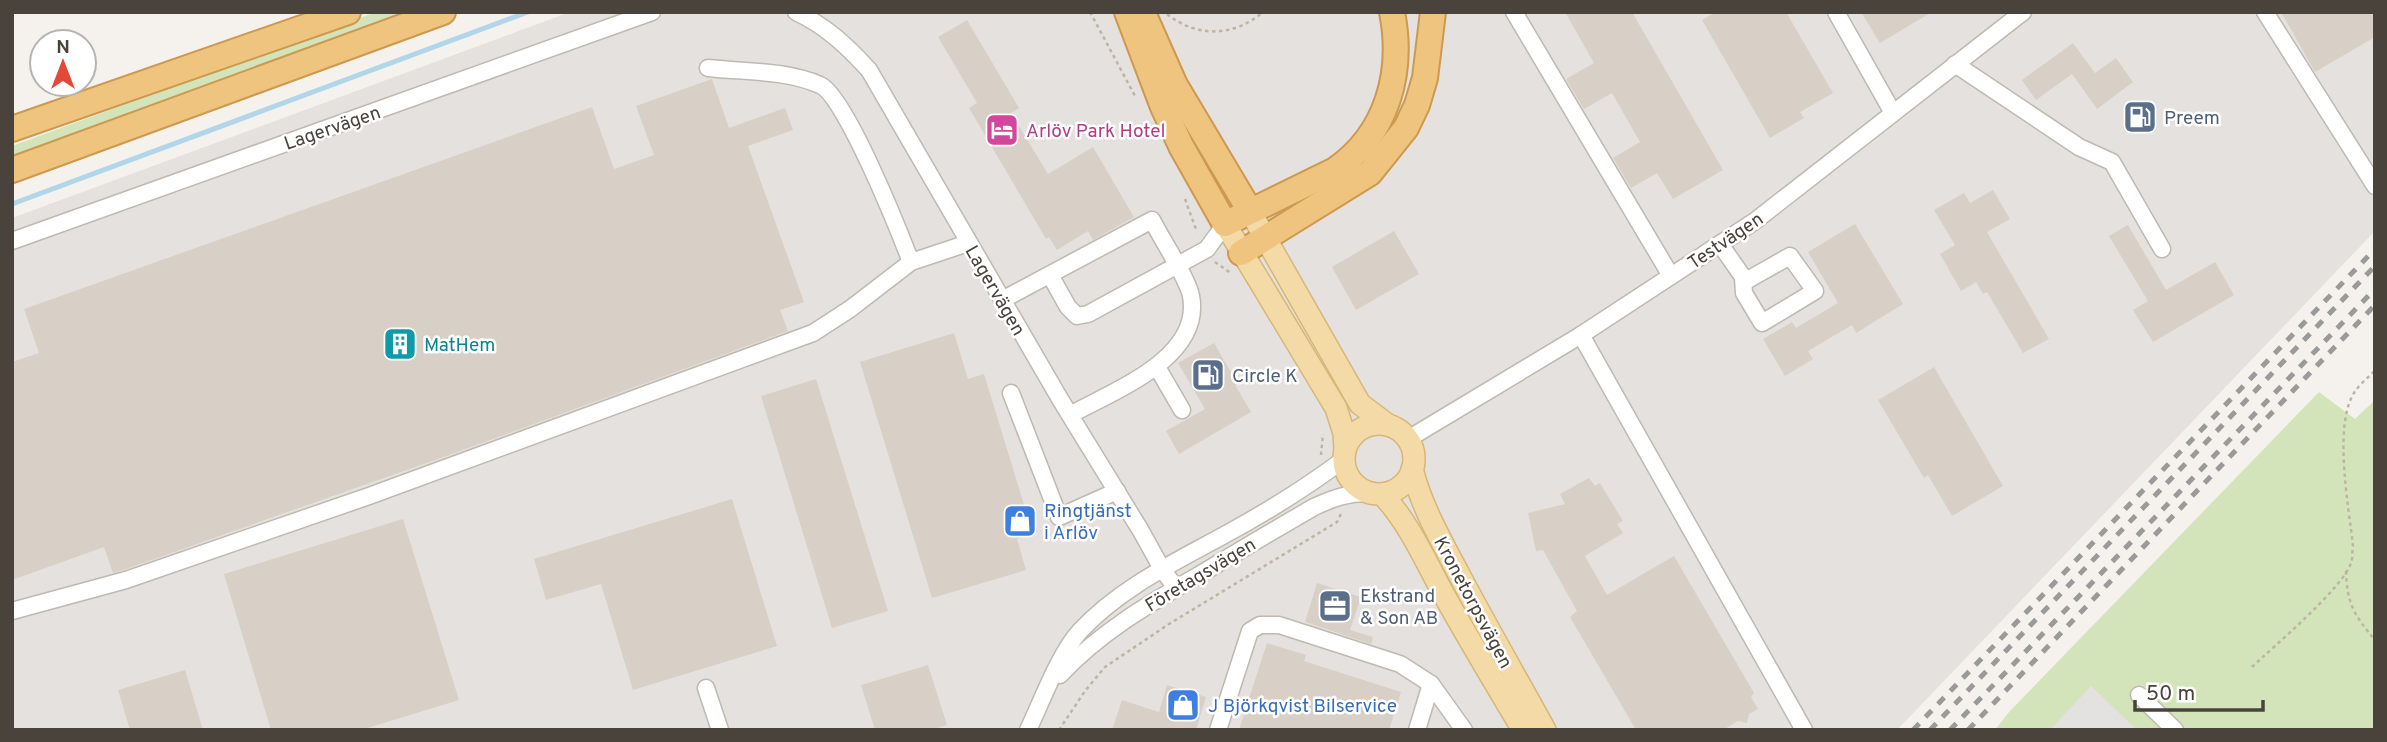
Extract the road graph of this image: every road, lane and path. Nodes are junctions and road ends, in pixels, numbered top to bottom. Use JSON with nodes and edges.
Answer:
{"nodes":[{"id":1,"x":326,"y":12,"type":"edge"},
{"id":2,"x":348,"y":12,"type":"edge"},
{"id":3,"x":443,"y":12,"type":"edge"},
{"id":4,"x":652,"y":12,"type":"edge"},
{"id":5,"x":796,"y":12,"type":"edge"},
{"id":6,"x":1127,"y":12,"type":"edge"},
{"id":7,"x":1143,"y":12,"type":"edge"},
{"id":8,"x":1164,"y":12,"type":"edge"},
{"id":9,"x":1264,"y":12,"type":"edge"},
{"id":10,"x":1392,"y":12,"type":"edge"},
{"id":11,"x":1433,"y":12,"type":"edge"},
{"id":12,"x":1514,"y":12,"type":"edge"},
{"id":13,"x":1836,"y":12,"type":"edge"},
{"id":14,"x":2023,"y":12,"type":"edge"},
{"id":15,"x":2264,"y":12,"type":"edge"},
{"id":16,"x":2004,"y":18,"type":"edge"},
{"id":17,"x":287,"y":34,"type":"junction"},
{"id":18,"x":1955,"y":64,"type":"junction"},
{"id":19,"x":708,"y":68,"type":"dead end"},
{"id":20,"x":1893,"y":113,"type":"junction"},
{"id":21,"x":12,"y":129,"type":"edge"},
{"id":22,"x":12,"y":170,"type":"edge"},
{"id":23,"x":2375,"y":186,"type":"edge"},
{"id":24,"x":1250,"y":211,"type":"junction"},
{"id":25,"x":1225,"y":224,"type":"junction"},
{"id":26,"x":1198,"y":232,"type":"dead end"},
{"id":27,"x":1265,"y":240,"type":"junction"},
{"id":28,"x":12,"y":241,"type":"edge"},
{"id":29,"x":968,"y":243,"type":"junction"},
{"id":30,"x":1720,"y":244,"type":"junction"},
{"id":31,"x":1207,"y":249,"type":"junction"},
{"id":32,"x":2162,"y":249,"type":"dead end"},
{"id":33,"x":1241,"y":253,"type":"junction"},
{"id":34,"x":911,"y":262,"type":"junction"},
{"id":35,"x":1177,"y":266,"type":"junction"},
{"id":36,"x":1050,"y":275,"type":"junction"},
{"id":37,"x":1671,"y":276,"type":"junction"},
{"id":38,"x":1238,"y":278,"type":"dead end"},
{"id":39,"x":1744,"y":282,"type":"junction"},
{"id":40,"x":1002,"y":300,"type":"junction"},
{"id":41,"x":1581,"y":335,"type":"junction"},
{"id":42,"x":1157,"y":367,"type":"junction"},
{"id":43,"x":2375,"y":370,"type":"edge"},
{"id":44,"x":1011,"y":393,"type":"dead end"},
{"id":45,"x":1182,"y":410,"type":"dead end"},
{"id":46,"x":1070,"y":415,"type":"junction"},
{"id":47,"x":1388,"y":425,"type":"junction"},
{"id":48,"x":1323,"y":434,"type":"dead end"},
{"id":49,"x":1408,"y":439,"type":"junction"},
{"id":50,"x":1344,"y":455,"type":"junction"},
{"id":51,"x":1412,"y":469,"type":"junction"},
{"id":52,"x":1325,"y":474,"type":"junction"},
{"id":53,"x":1117,"y":491,"type":"junction"},
{"id":54,"x":1376,"y":493,"type":"junction"},
{"id":55,"x":1336,"y":497,"type":"junction"},
{"id":56,"x":1162,"y":569,"type":"junction"},
{"id":57,"x":2346,"y":571,"type":"junction"},
{"id":58,"x":1176,"y":588,"type":"junction"},
{"id":59,"x":12,"y":611,"type":"edge"},
{"id":60,"x":2375,"y":640,"type":"edge"},
{"id":61,"x":2252,"y":667,"type":"dead end"},
{"id":62,"x":1432,"y":684,"type":"junction"},
{"id":63,"x":1049,"y":687,"type":"junction"},
{"id":64,"x":706,"y":688,"type":"dead end"},
{"id":65,"x":2139,"y":695,"type":"dead end"},
{"id":66,"x":720,"y":730,"type":"edge"},
{"id":67,"x":1028,"y":730,"type":"edge"},
{"id":68,"x":1059,"y":730,"type":"edge"},
{"id":69,"x":1218,"y":730,"type":"edge"},
{"id":70,"x":1417,"y":730,"type":"edge"},
{"id":71,"x":1464,"y":730,"type":"edge"},
{"id":72,"x":1523,"y":730,"type":"edge"},
{"id":73,"x":1545,"y":730,"type":"edge"},
{"id":74,"x":1804,"y":730,"type":"edge"},
{"id":75,"x":2175,"y":730,"type":"edge"}],
"edges":[{"from":1,"to":17,"type":"highway"},
{"from":2,"to":17,"type":"highway"},
{"from":3,"to":22,"type":"highway"},
{"from":4,"to":28,"type":"street","name":"Lagervägen"},
{"from":5,"to":29,"type":"street","name":"Lagervägen"},
{"from":6,"to":25,"type":"highway"},
{"from":7,"to":24,"type":"highway"},
{"from":8,"to":9,"type":"path"},
{"from":10,"to":24,"type":"highway"},
{"from":11,"to":27,"type":"highway"},
{"from":12,"to":37,"type":"street"},
{"from":13,"to":20,"type":"street"},
{"from":14,"to":16,"type":"street","name":"Testvägen"},
{"from":15,"to":23,"type":"street"},
{"from":16,"to":18,"type":"street","name":"Testvägen"},
{"from":17,"to":21,"type":"highway"},
{"from":18,"to":20,"type":"street","name":"Testvägen"},
{"from":18,"to":32,"type":"street"},
{"from":19,"to":34,"type":"street"},
{"from":20,"to":30,"type":"street","name":"Testvägen"},
{"from":24,"to":25,"type":"highway"},
{"from":24,"to":27,"type":"main road"},
{"from":25,"to":31,"type":"street"},
{"from":25,"to":33,"type":"main road"},
{"from":26,"to":31,"type":"path"},
{"from":27,"to":33,"type":"highway"},
{"from":27,"to":47,"type":"main road"},
{"from":29,"to":34,"type":"street"},
{"from":29,"to":40,"type":"street","name":"Lagervägen"},
{"from":30,"to":37,"type":"street","name":"Testvägen"},
{"from":30,"to":39,"type":"street"},
{"from":31,"to":35,"type":"street"},
{"from":31,"to":38,"type":"path"},
{"from":33,"to":50,"type":"main road"},
{"from":34,"to":59,"type":"street"},
{"from":35,"to":36,"type":"street"},
{"from":35,"to":36,"type":"street"},
{"from":35,"to":42,"type":"street"},
{"from":36,"to":40,"type":"street"},
{"from":37,"to":41,"type":"street","name":"Testvägen"},
{"from":39,"to":39,"type":"street"},
{"from":40,"to":46,"type":"street","name":"Lagervägen"},
{"from":41,"to":49,"type":"street","name":"Testvägen"},
{"from":41,"to":74,"type":"street"},
{"from":42,"to":45,"type":"street"},
{"from":42,"to":46,"type":"street"},
{"from":43,"to":57,"type":"path"},
{"from":44,"to":53,"type":"street"},
{"from":46,"to":53,"type":"street","name":"Lagervägen"},
{"from":47,"to":49,"type":"main road"},
{"from":47,"to":50,"type":"main road"},
{"from":48,"to":52,"type":"path"},
{"from":49,"to":51,"type":"main road"},
{"from":50,"to":52,"type":"street","name":"Företagsvägen"},
{"from":50,"to":54,"type":"main road"},
{"from":51,"to":54,"type":"main road"},
{"from":51,"to":73,"type":"main road","name":"Kronetorpsvägen"},
{"from":52,"to":56,"type":"street","name":"Företagsvägen"},
{"from":53,"to":56,"type":"street","name":"Lagervägen"},
{"from":54,"to":55,"type":"street","name":"Företagsvägen"},
{"from":54,"to":72,"type":"main road","name":"Kronetorpsvägen"},
{"from":55,"to":58,"type":"street","name":"Företagsvägen"},
{"from":55,"to":68,"type":"path"},
{"from":56,"to":58,"type":"street","name":"Lagervägen"},
{"from":56,"to":63,"type":"street","name":"Företagsvägen"},
{"from":57,"to":60,"type":"path"},
{"from":57,"to":61,"type":"path"},
{"from":58,"to":63,"type":"street","name":"Företagsvägen"},
{"from":62,"to":69,"type":"street"},
{"from":62,"to":70,"type":"street"},
{"from":62,"to":71,"type":"street"},
{"from":63,"to":67,"type":"street","name":"Företagsvägen"},
{"from":64,"to":66,"type":"street"},
{"from":65,"to":75,"type":"street"}]}
